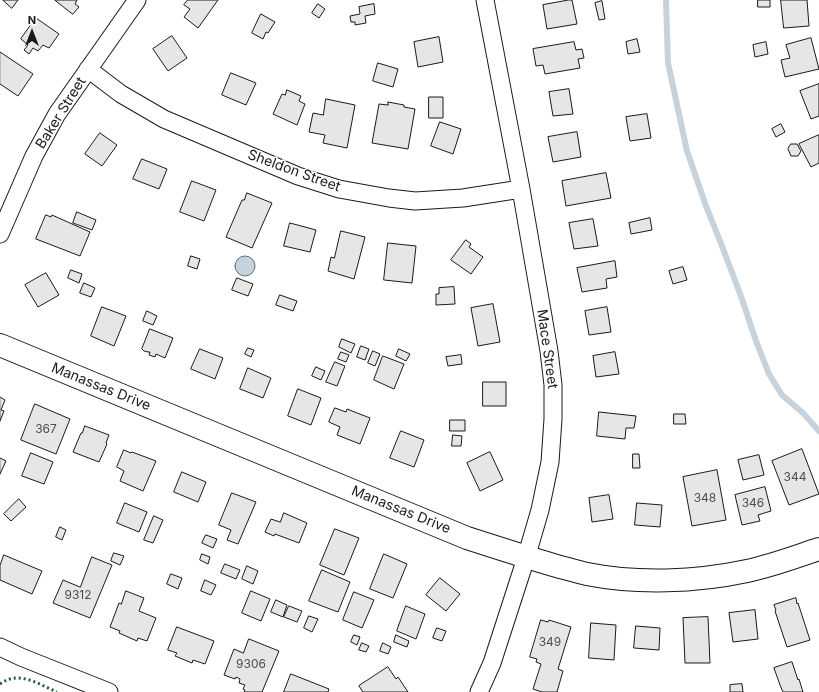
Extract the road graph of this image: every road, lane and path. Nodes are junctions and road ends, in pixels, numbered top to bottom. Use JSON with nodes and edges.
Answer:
{"nodes":[{"id":1,"x":137,"y":0,"type":"edge"},
{"id":2,"x":485,"y":0,"type":"edge"},
{"id":3,"x":88,"y":69,"type":"junction"},
{"id":4,"x":521,"y":189,"type":"junction"},
{"id":5,"x":0,"y":234,"type":"edge"},
{"id":6,"x":0,"y":345,"type":"edge"},
{"id":7,"x":819,"y":549,"type":"edge"},
{"id":8,"x":526,"y":558,"type":"junction"},
{"id":9,"x":0,"y":647,"type":"edge"},
{"id":10,"x":109,"y":692,"type":"edge"},
{"id":11,"x":479,"y":692,"type":"edge"}],
"edges":[{"from":1,"to":3,"type":"street","name":"Baker Street"},
{"from":2,"to":4,"type":"street","name":"Mace Street"},
{"from":3,"to":4,"type":"street","name":"Sheldon Street"},
{"from":3,"to":5,"type":"street","name":"Baker Street"},
{"from":4,"to":8,"type":"street","name":"Mace Street"},
{"from":6,"to":8,"type":"main road","name":"Manassas Drive"},
{"from":7,"to":8,"type":"main road","name":"Manassas Drive"},
{"from":8,"to":11,"type":"street","name":"Mace Street"},
{"from":9,"to":10,"type":"street"}]}
